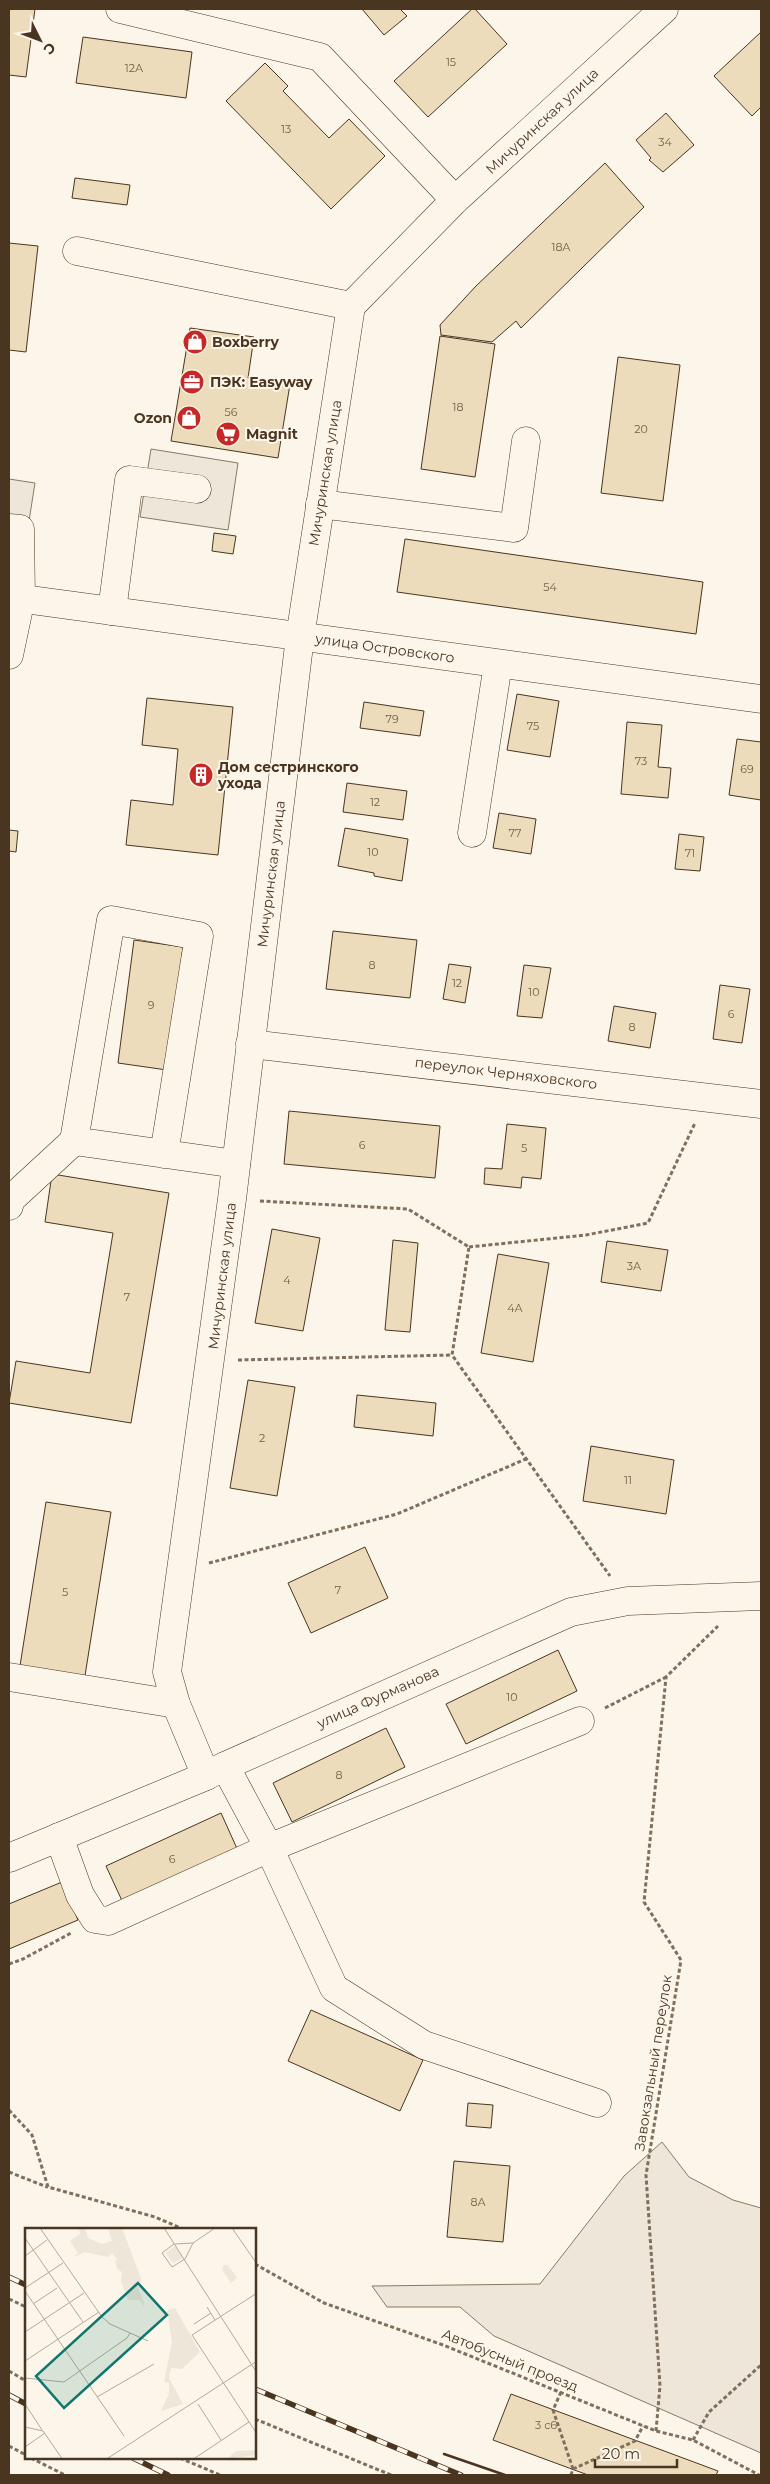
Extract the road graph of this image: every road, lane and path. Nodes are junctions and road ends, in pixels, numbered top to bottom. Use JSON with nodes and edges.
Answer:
{"nodes":[{"id":1,"x":120,"y":9,"type":"edge"},
{"id":2,"x":664,"y":9,"type":"edge"},
{"id":3,"x":455,"y":200,"type":"junction"},
{"id":4,"x":77,"y":251,"type":"dead end"},
{"id":5,"x":351,"y":306,"type":"junction"},
{"id":6,"x":526,"y":441,"type":"dead end"},
{"id":7,"x":197,"y":489,"type":"dead end"},
{"id":8,"x":320,"y":504,"type":"junction"},
{"id":9,"x":9,"y":528,"type":"edge"},
{"id":10,"x":15,"y":598,"type":"edge"},
{"id":11,"x":112,"y":611,"type":"junction"},
{"id":12,"x":300,"y":637,"type":"junction"},
{"id":13,"x":9,"y":655,"type":"edge"},
{"id":14,"x":498,"y":664,"type":"junction"},
{"id":15,"x":761,"y":699,"type":"edge"},
{"id":16,"x":472,"y":833,"type":"dead end"},
{"id":17,"x":250,"y":1044,"type":"junction"},
{"id":18,"x":708,"y":1097,"type":"junction"},
{"id":19,"x":761,"y":1104,"type":"edge"},
{"id":20,"x":74,"y":1141,"type":"junction"},
{"id":21,"x":164,"y":1154,"type":"junction"},
{"id":22,"x":236,"y":1164,"type":"junction"},
{"id":23,"x":232,"y":1199,"type":"junction"},
{"id":24,"x":9,"y":1206,"type":"edge"},
{"id":25,"x":469,"y":1247,"type":"junction"},
{"id":26,"x":452,"y":1356,"type":"junction"},
{"id":27,"x":211,"y":1361,"type":"junction"},
{"id":28,"x":526,"y":1459,"type":"junction"},
{"id":29,"x":182,"y":1570,"type":"junction"},
{"id":30,"x":756,"y":1595,"type":"edge"},
{"id":31,"x":628,"y":1601,"type":"junction"},
{"id":32,"x":9,"y":1677,"type":"edge"},
{"id":33,"x":666,"y":1677,"type":"junction"},
{"id":34,"x":176,"y":1704,"type":"junction"},
{"id":35,"x":580,"y":1721,"type":"joint"},
{"id":36,"x":215,"y":1771,"type":"junction"},
{"id":37,"x":59,"y":1837,"type":"junction"},
{"id":38,"x":270,"y":1848,"type":"junction"},
{"id":39,"x":9,"y":1858,"type":"edge"},
{"id":40,"x":95,"y":1919,"type":"junction"},
{"id":41,"x":9,"y":1964,"type":"edge"},
{"id":42,"x":597,"y":2103,"type":"dead end"},
{"id":43,"x":9,"y":2110,"type":"edge"},
{"id":44,"x":9,"y":2172,"type":"edge"},
{"id":45,"x":48,"y":2187,"type":"junction"},
{"id":46,"x":181,"y":2228,"type":"edge"},
{"id":47,"x":256,"y":2265,"type":"edge"},
{"id":48,"x":9,"y":2299,"type":"edge"},
{"id":49,"x":25,"y":2307,"type":"edge"},
{"id":50,"x":761,"y":2365,"type":"edge"},
{"id":51,"x":9,"y":2371,"type":"edge"},
{"id":52,"x":25,"y":2380,"type":"edge"},
{"id":53,"x":561,"y":2392,"type":"junction"},
{"id":54,"x":256,"y":2419,"type":"edge"},
{"id":55,"x":643,"y":2426,"type":"junction"},
{"id":56,"x":656,"y":2431,"type":"junction"},
{"id":57,"x":694,"y":2440,"type":"junction"},
{"id":58,"x":9,"y":2446,"type":"edge"},
{"id":59,"x":25,"y":2454,"type":"edge"},
{"id":60,"x":33,"y":2459,"type":"edge"},
{"id":61,"x":182,"y":2459,"type":"edge"},
{"id":62,"x":573,"y":2470,"type":"junction"},
{"id":63,"x":65,"y":2475,"type":"edge"},
{"id":64,"x":220,"y":2475,"type":"edge"},
{"id":65,"x":391,"y":2475,"type":"edge"},
{"id":66,"x":570,"y":2475,"type":"edge"},
{"id":67,"x":759,"y":2475,"type":"edge"}],
"edges":[{"from":1,"to":3,"type":"street"},
{"from":2,"to":3,"type":"street","name":"Мичуринская улица"},
{"from":3,"to":5,"type":"street","name":"Мичуринская улица"},
{"from":4,"to":5,"type":"street"},
{"from":5,"to":8,"type":"street","name":"Мичуринская улица"},
{"from":6,"to":8,"type":"street"},
{"from":7,"to":11,"type":"street"},
{"from":8,"to":12,"type":"street","name":"Мичуринская улица"},
{"from":9,"to":10,"type":"street"},
{"from":10,"to":11,"type":"street","name":"улица Островского"},
{"from":10,"to":13,"type":"street"},
{"from":11,"to":12,"type":"street","name":"улица Островского"},
{"from":12,"to":14,"type":"street","name":"улица Островского"},
{"from":12,"to":17,"type":"street","name":"Мичуринская улица"},
{"from":14,"to":15,"type":"street","name":"улица Островского"},
{"from":14,"to":16,"type":"street"},
{"from":17,"to":18,"type":"street","name":"переулок Черняховского"},
{"from":17,"to":22,"type":"street","name":"Мичуринская улица"},
{"from":18,"to":19,"type":"street","name":"переулок Черняховского"},
{"from":18,"to":25,"type":"path"},
{"from":20,"to":21,"type":"street"},
{"from":20,"to":21,"type":"street"},
{"from":20,"to":24,"type":"street"},
{"from":21,"to":22,"type":"street"},
{"from":22,"to":23,"type":"street","name":"Мичуринская улица"},
{"from":23,"to":25,"type":"path"},
{"from":23,"to":27,"type":"street","name":"Мичуринская улица"},
{"from":25,"to":26,"type":"path"},
{"from":26,"to":27,"type":"path"},
{"from":26,"to":28,"type":"path"},
{"from":27,"to":29,"type":"street","name":"Мичуринская улица"},
{"from":28,"to":29,"type":"path"},
{"from":28,"to":31,"type":"path"},
{"from":29,"to":34,"type":"street","name":"Мичуринская улица"},
{"from":30,"to":31,"type":"street","name":"улица Фурманова"},
{"from":30,"to":33,"type":"path"},
{"from":31,"to":36,"type":"street","name":"улица Фурманова"},
{"from":32,"to":34,"type":"street"},
{"from":33,"to":35,"type":"path"},
{"from":33,"to":56,"type":"path","name":"Завокзальный переулок"},
{"from":34,"to":36,"type":"street","name":"Мичуринская улица"},
{"from":35,"to":38,"type":"street"},
{"from":36,"to":37,"type":"street","name":"улица Фурманова"},
{"from":36,"to":38,"type":"street","name":"Мичуринская улица"},
{"from":37,"to":39,"type":"street","name":"улица Фурманова"},
{"from":37,"to":40,"type":"street"},
{"from":38,"to":40,"type":"street"},
{"from":38,"to":42,"type":"street","name":"Мичуринская улица"},
{"from":40,"to":41,"type":"path"},
{"from":43,"to":45,"type":"path"},
{"from":44,"to":45,"type":"path"},
{"from":45,"to":46,"type":"path"},
{"from":47,"to":53,"type":"path","name":"Автобусный проезд"},
{"from":48,"to":49,"type":"path"},
{"from":50,"to":57,"type":"path"},
{"from":51,"to":52,"type":"path"},
{"from":53,"to":55,"type":"path","name":"Автобусный проезд"},
{"from":53,"to":62,"type":"path"},
{"from":54,"to":65,"type":"path"},
{"from":55,"to":56,"type":"path","name":"Автобусный проезд"},
{"from":55,"to":62,"type":"path"},
{"from":56,"to":57,"type":"path","name":"Автобусный проезд"},
{"from":57,"to":67,"type":"path","name":"Автобусный проезд"},
{"from":58,"to":59,"type":"path"},
{"from":60,"to":63,"type":"path"},
{"from":61,"to":64,"type":"path"},
{"from":62,"to":66,"type":"path"}]}
